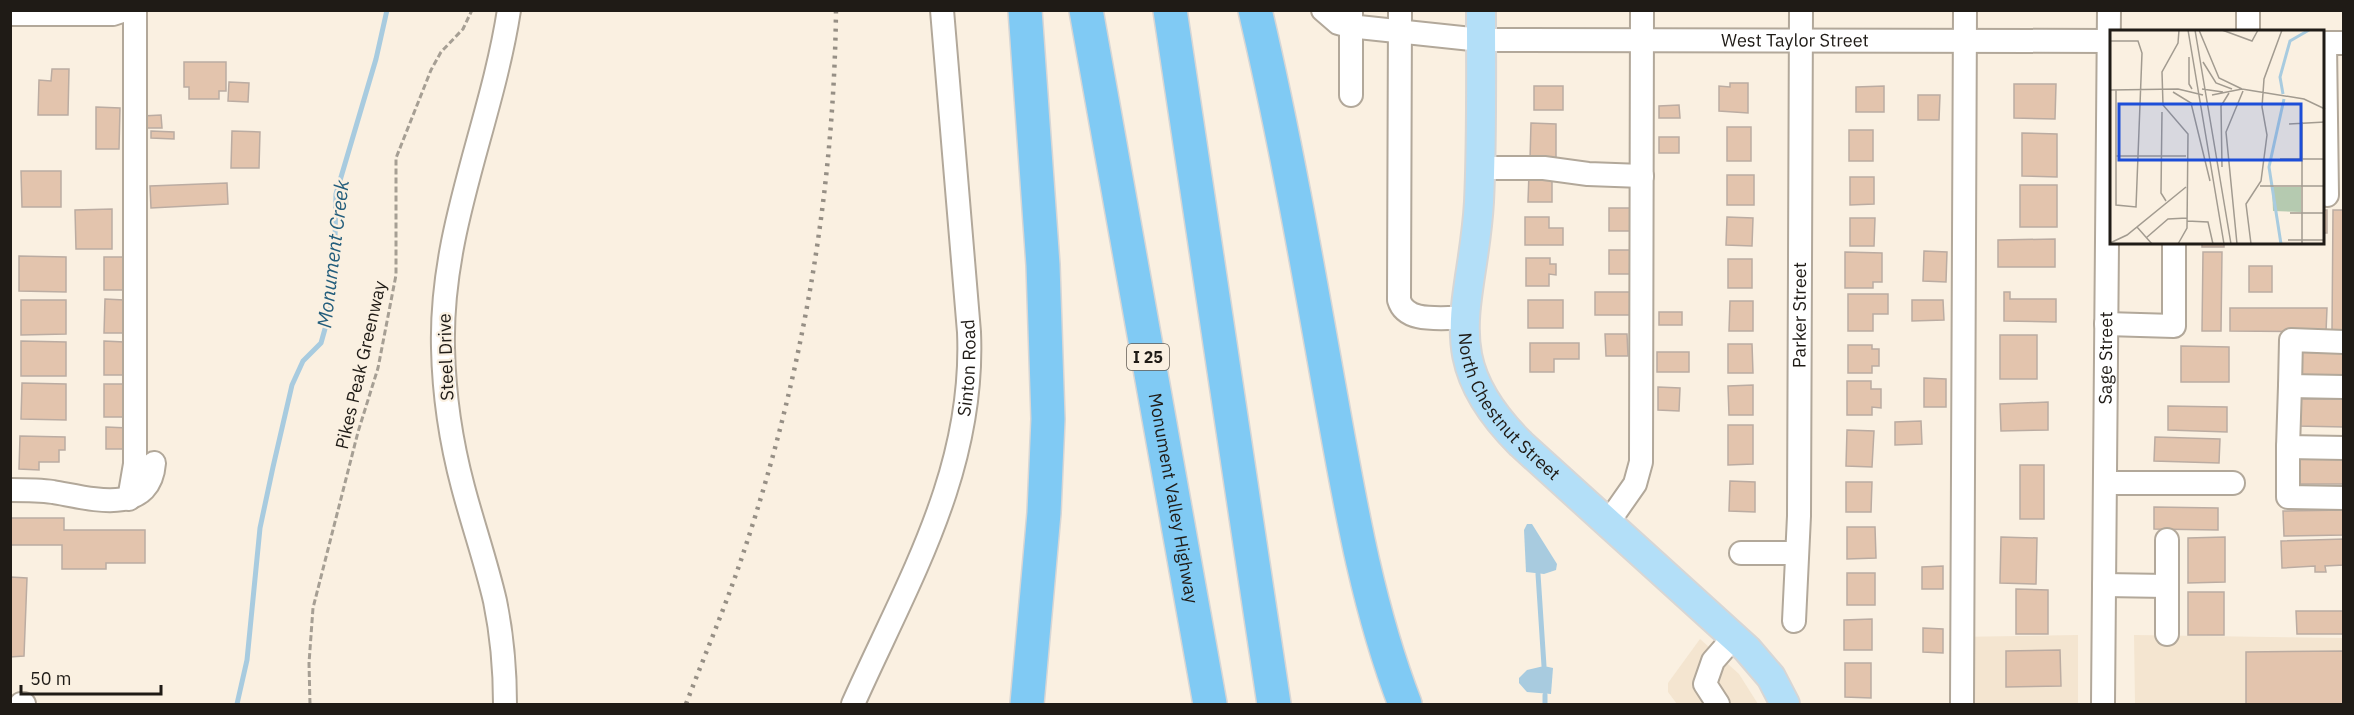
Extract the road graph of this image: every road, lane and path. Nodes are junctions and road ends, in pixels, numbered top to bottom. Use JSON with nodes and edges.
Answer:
{"nodes":[{"id":1,"x":125,"y":10,"type":"edge"},
{"id":2,"x":135,"y":10,"type":"edge"},
{"id":3,"x":472,"y":10,"type":"edge"},
{"id":4,"x":508,"y":10,"type":"edge"},
{"id":5,"x":942,"y":10,"type":"edge"},
{"id":6,"x":1025,"y":10,"type":"edge"},
{"id":7,"x":1086,"y":10,"type":"edge"},
{"id":8,"x":1170,"y":10,"type":"edge"},
{"id":9,"x":1255,"y":10,"type":"edge"},
{"id":10,"x":1323,"y":10,"type":"edge"},
{"id":11,"x":1481,"y":10,"type":"edge"},
{"id":12,"x":1642,"y":10,"type":"edge"},
{"id":13,"x":1801,"y":10,"type":"edge"},
{"id":14,"x":1965,"y":10,"type":"edge"},
{"id":15,"x":2109,"y":10,"type":"edge"},
{"id":16,"x":2248,"y":10,"type":"edge"},
{"id":17,"x":10,"y":14,"type":"edge"},
{"id":18,"x":1351,"y":19,"type":"edge"},
{"id":19,"x":1400,"y":21,"type":"edge"},
{"id":20,"x":2248,"y":30,"type":"edge"},
{"id":21,"x":1642,"y":39,"type":"junction"},
{"id":22,"x":1481,"y":40,"type":"junction"},
{"id":23,"x":1801,"y":40,"type":"junction"},
{"id":24,"x":1965,"y":41,"type":"junction"},
{"id":25,"x":2110,"y":41,"type":"edge"},
{"id":26,"x":2330,"y":43,"type":"edge"},
{"id":27,"x":1351,"y":95,"type":"dead end"},
{"id":28,"x":1480,"y":168,"type":"junction"},
{"id":29,"x":1642,"y":176,"type":"junction"},
{"id":30,"x":2327,"y":195,"type":"dead end"},
{"id":31,"x":2174,"y":244,"type":"edge"},
{"id":32,"x":1463,"y":318,"type":"junction"},
{"id":33,"x":2106,"y":324,"type":"junction"},
{"id":34,"x":2343,"y":342,"type":"edge"},
{"id":35,"x":2290,"y":386,"type":"junction"},
{"id":36,"x":2343,"y":387,"type":"edge"},
{"id":37,"x":2288,"y":447,"type":"junction"},
{"id":38,"x":2343,"y":448,"type":"edge"},
{"id":39,"x":154,"y":463,"type":"dead end"},
{"id":40,"x":2105,"y":483,"type":"junction"},
{"id":41,"x":2233,"y":483,"type":"dead end"},
{"id":42,"x":10,"y":490,"type":"edge"},
{"id":43,"x":2343,"y":498,"type":"edge"},
{"id":44,"x":129,"y":499,"type":"junction"},
{"id":45,"x":1607,"y":524,"type":"junction"},
{"id":46,"x":2167,"y":540,"type":"dead end"},
{"id":47,"x":1741,"y":552,"type":"dead end"},
{"id":48,"x":1797,"y":552,"type":"junction"},
{"id":49,"x":2104,"y":585,"type":"junction"},
{"id":50,"x":2167,"y":586,"type":"junction"},
{"id":51,"x":1794,"y":621,"type":"dead end"},
{"id":52,"x":2167,"y":634,"type":"dead end"},
{"id":53,"x":1734,"y":637,"type":"junction"},
{"id":54,"x":1028,"y":703,"type":"edge"},
{"id":55,"x":310,"y":705,"type":"edge"},
{"id":56,"x":505,"y":705,"type":"edge"},
{"id":57,"x":853,"y":705,"type":"edge"},
{"id":58,"x":1210,"y":705,"type":"edge"},
{"id":59,"x":1274,"y":705,"type":"edge"},
{"id":60,"x":1405,"y":705,"type":"edge"},
{"id":61,"x":1718,"y":705,"type":"edge"},
{"id":62,"x":1785,"y":705,"type":"edge"},
{"id":63,"x":1962,"y":705,"type":"edge"},
{"id":64,"x":2103,"y":705,"type":"edge"}],
"edges":[{"from":1,"to":17,"type":"street"},
{"from":2,"to":44,"type":"street"},
{"from":3,"to":55,"type":"path","name":"Pikes Peak Greenway"},
{"from":4,"to":56,"type":"street","name":"Steel Drive"},
{"from":5,"to":57,"type":"street","name":"Sinton Road"},
{"from":6,"to":54,"type":"highway"},
{"from":7,"to":58,"type":"highway","name":"Monument Valley Highway","number":"I 25"},
{"from":8,"to":59,"type":"highway"},
{"from":9,"to":60,"type":"highway"},
{"from":10,"to":18,"type":"street"},
{"from":11,"to":22,"type":"main road","name":"North Chestnut Street"},
{"from":12,"to":21,"type":"street"},
{"from":13,"to":23,"type":"street","name":"Parker Street"},
{"from":14,"to":24,"type":"street"},
{"from":15,"to":25,"type":"street","name":"Sage Street"},
{"from":16,"to":20,"type":"street"},
{"from":18,"to":19,"type":"street","name":"West Taylor Street"},
{"from":18,"to":27,"type":"street"},
{"from":19,"to":22,"type":"street","name":"West Taylor Street"},
{"from":19,"to":32,"type":"street"},
{"from":21,"to":22,"type":"street","name":"West Taylor Street"},
{"from":21,"to":23,"type":"street","name":"West Taylor Street"},
{"from":21,"to":29,"type":"street"},
{"from":22,"to":28,"type":"main road","name":"North Chestnut Street"},
{"from":23,"to":24,"type":"street","name":"West Taylor Street"},
{"from":23,"to":48,"type":"street","name":"Parker Street"},
{"from":24,"to":25,"type":"street","name":"West Taylor Street"},
{"from":24,"to":63,"type":"street"},
{"from":25,"to":33,"type":"street","name":"Sage Street"},
{"from":26,"to":30,"type":"street"},
{"from":28,"to":29,"type":"street"},
{"from":28,"to":32,"type":"main road","name":"North Chestnut Street"},
{"from":29,"to":45,"type":"street"},
{"from":31,"to":33,"type":"street"},
{"from":32,"to":45,"type":"main road","name":"North Chestnut Street"},
{"from":33,"to":40,"type":"street","name":"Sage Street"},
{"from":34,"to":35,"type":"street"},
{"from":35,"to":36,"type":"street"},
{"from":35,"to":37,"type":"street"},
{"from":37,"to":38,"type":"street"},
{"from":37,"to":43,"type":"street"},
{"from":39,"to":44,"type":"street"},
{"from":40,"to":41,"type":"street"},
{"from":40,"to":49,"type":"street","name":"Sage Street"},
{"from":42,"to":44,"type":"street"},
{"from":45,"to":53,"type":"main road","name":"North Chestnut Street"},
{"from":46,"to":50,"type":"street"},
{"from":47,"to":48,"type":"street"},
{"from":48,"to":51,"type":"street","name":"Parker Street"},
{"from":49,"to":50,"type":"street"},
{"from":49,"to":64,"type":"street","name":"Sage Street"},
{"from":50,"to":52,"type":"street"},
{"from":53,"to":61,"type":"street"},
{"from":53,"to":62,"type":"main road","name":"North Chestnut Street"}]}
